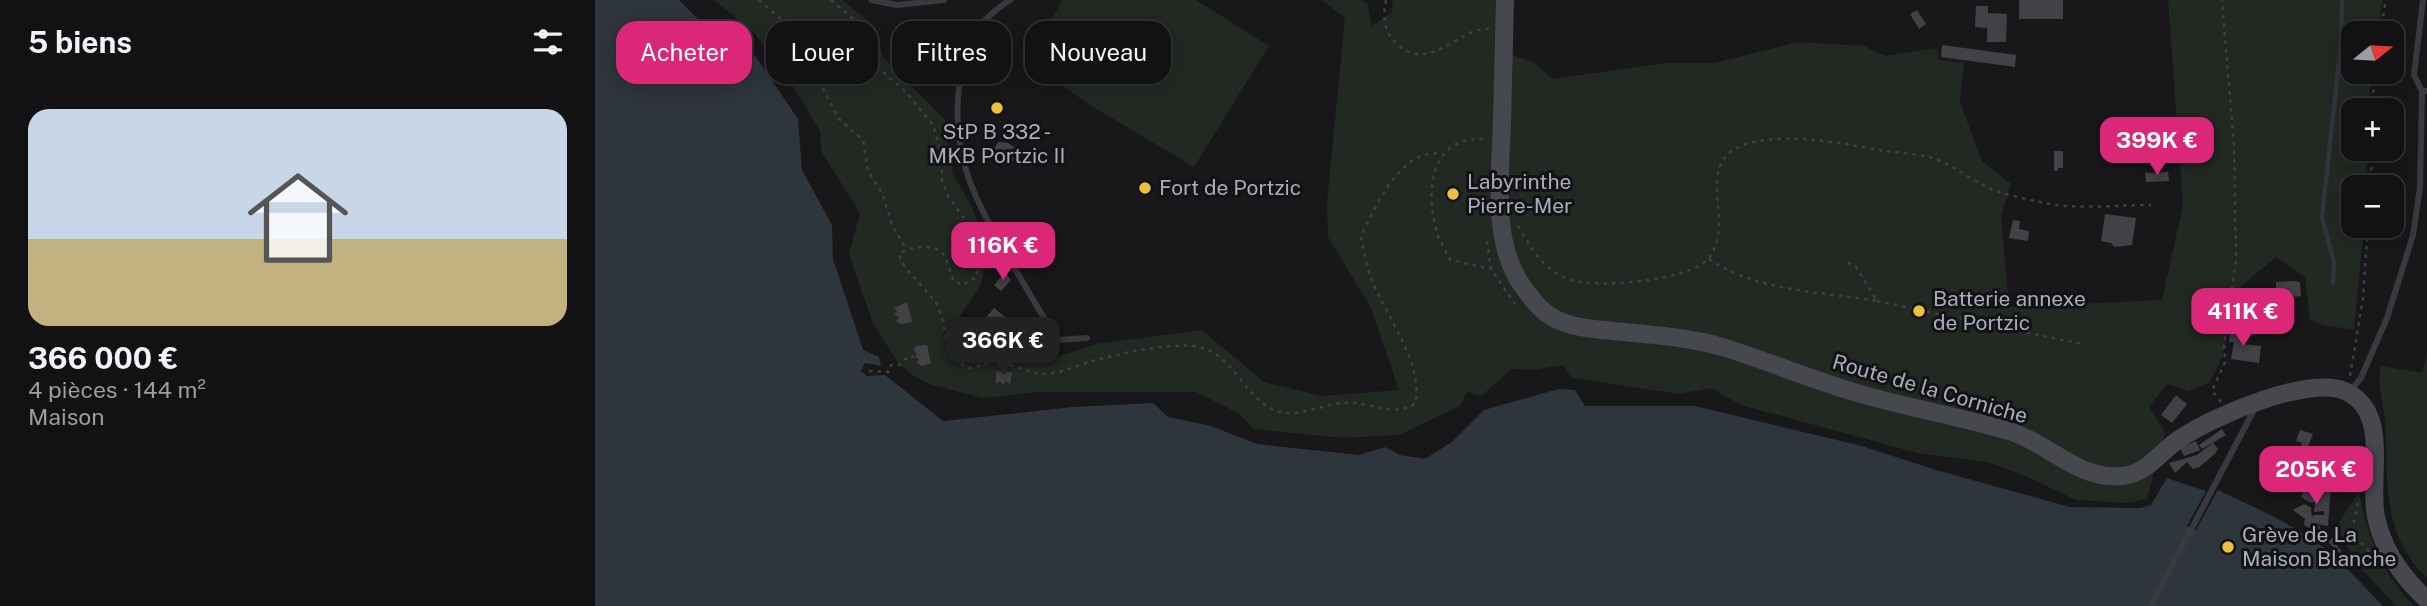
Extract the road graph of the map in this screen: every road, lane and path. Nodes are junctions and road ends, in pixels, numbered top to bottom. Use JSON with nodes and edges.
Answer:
{"nodes":[{"id":1,"x":759,"y":0,"type":"edge"},
{"id":2,"x":831,"y":0,"type":"edge"},
{"id":3,"x":871,"y":0,"type":"edge"},
{"id":4,"x":944,"y":0,"type":"edge"},
{"id":5,"x":1010,"y":0,"type":"edge"},
{"id":6,"x":1387,"y":0,"type":"edge"},
{"id":7,"x":1504,"y":0,"type":"edge"},
{"id":8,"x":2223,"y":0,"type":"edge"},
{"id":9,"x":2386,"y":0,"type":"edge"},
{"id":10,"x":2423,"y":0,"type":"edge"},
{"id":11,"x":2382,"y":21,"type":"edge"},
{"id":12,"x":1490,"y":29,"type":"dead end"},
{"id":13,"x":2427,"y":57,"type":"edge"},
{"id":14,"x":2418,"y":58,"type":"junction"},
{"id":15,"x":2424,"y":91,"type":"edge"},
{"id":16,"x":1483,"y":139,"type":"dead end"},
{"id":17,"x":1442,"y":155,"type":"junction"},
{"id":18,"x":2151,"y":205,"type":"dead end"},
{"id":19,"x":1513,"y":217,"type":"dead end"},
{"id":20,"x":2367,"y":238,"type":"edge"},
{"id":21,"x":906,"y":249,"type":"junction"},
{"id":22,"x":1709,"y":259,"type":"junction"},
{"id":23,"x":1844,"y":262,"type":"dead end"},
{"id":24,"x":1491,"y":269,"type":"dead end"},
{"id":25,"x":1877,"y":302,"type":"junction"},
{"id":26,"x":1087,"y":338,"type":"dead end"},
{"id":27,"x":2082,"y":344,"type":"dead end"},
{"id":28,"x":915,"y":357,"type":"dead end"},
{"id":29,"x":869,"y":371,"type":"dead end"},
{"id":30,"x":2349,"y":393,"type":"junction"},
{"id":31,"x":2261,"y":402,"type":"junction"},
{"id":32,"x":2234,"y":412,"type":"junction"},
{"id":33,"x":2427,"y":600,"type":"edge"},
{"id":34,"x":2151,"y":606,"type":"edge"}],
"edges":[{"from":1,"to":21,"type":"path"},
{"from":2,"to":21,"type":"path"},
{"from":3,"to":4,"type":"lane"},
{"from":5,"to":26,"type":"lane"},
{"from":6,"to":12,"type":"path"},
{"from":7,"to":32,"type":"street","name":"Route de la Corniche"},
{"from":8,"to":32,"type":"path"},
{"from":9,"to":11,"type":"path"},
{"from":10,"to":14,"type":"lane"},
{"from":13,"to":14,"type":"lane"},
{"from":14,"to":15,"type":"lane"},
{"from":15,"to":30,"type":"lane"},
{"from":16,"to":17,"type":"path"},
{"from":17,"to":21,"type":"path"},
{"from":17,"to":24,"type":"path"},
{"from":18,"to":22,"type":"path"},
{"from":19,"to":22,"type":"path"},
{"from":20,"to":30,"type":"path"},
{"from":22,"to":25,"type":"path"},
{"from":23,"to":25,"type":"path"},
{"from":25,"to":27,"type":"path"},
{"from":28,"to":29,"type":"path"},
{"from":30,"to":31,"type":"street","name":"Route de la Corniche"},
{"from":30,"to":33,"type":"street"},
{"from":31,"to":32,"type":"street","name":"Route de la Corniche"},
{"from":31,"to":34,"type":"lane"}]}
